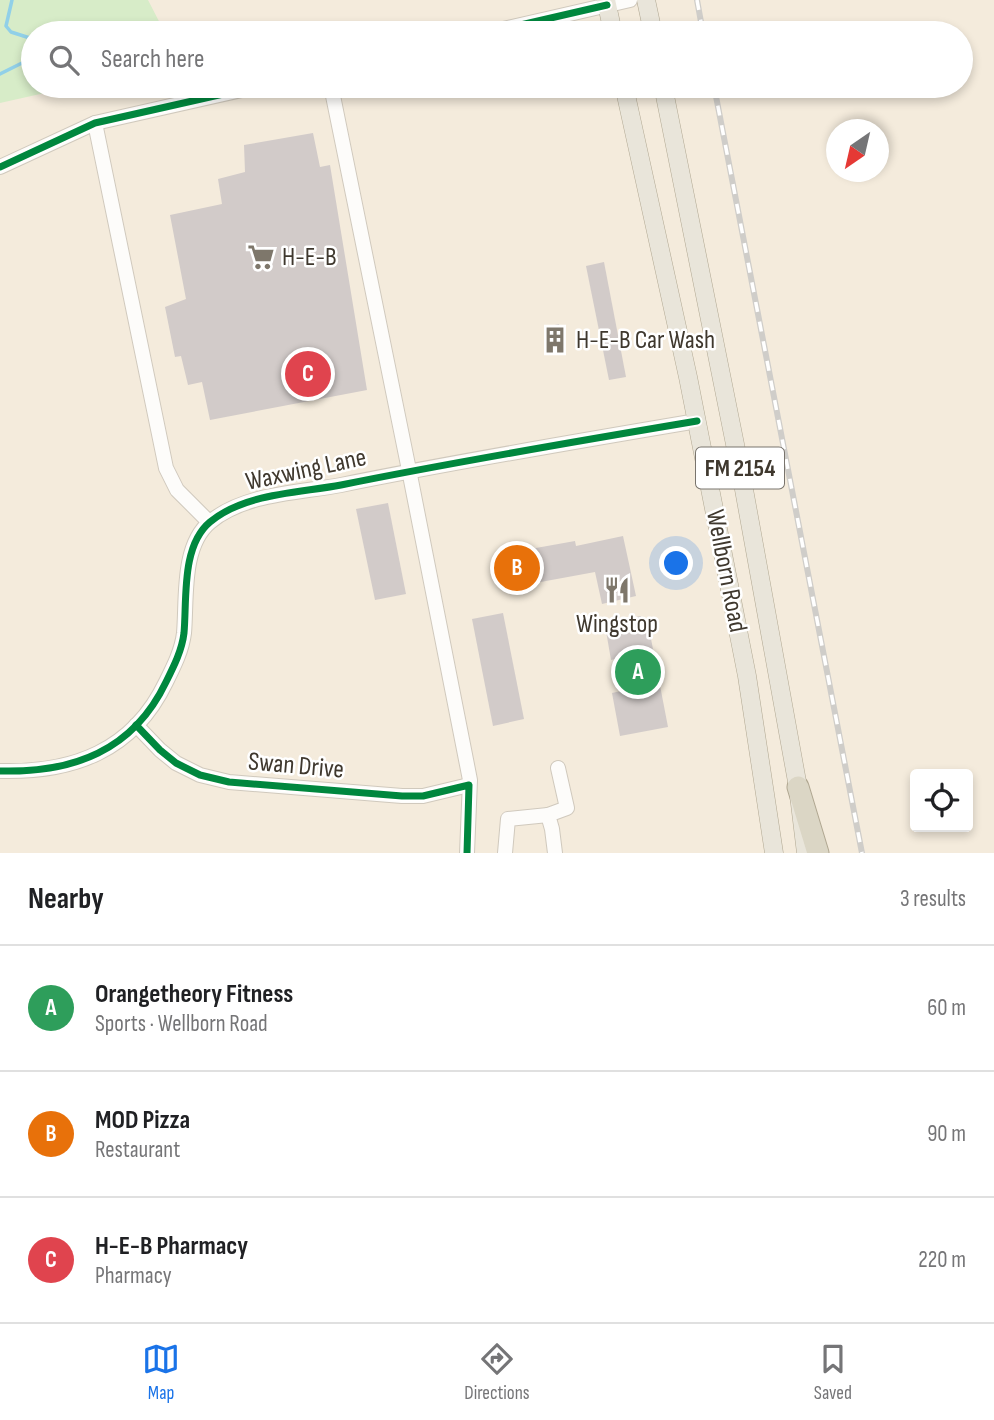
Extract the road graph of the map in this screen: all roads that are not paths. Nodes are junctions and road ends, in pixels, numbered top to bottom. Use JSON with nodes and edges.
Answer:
{"nodes":[{"id":1,"x":630,"y":0,"type":"edge"},
{"id":2,"x":646,"y":0,"type":"edge"},
{"id":3,"x":606,"y":2,"type":"edge"},
{"id":4,"x":532,"y":21,"type":"edge"},
{"id":5,"x":610,"y":21,"type":"edge"},
{"id":6,"x":650,"y":21,"type":"edge"},
{"id":7,"x":206,"y":98,"type":"edge"},
{"id":8,"x":333,"y":98,"type":"edge"},
{"id":9,"x":627,"y":98,"type":"edge"},
{"id":10,"x":665,"y":98,"type":"edge"},
{"id":11,"x":95,"y":123,"type":"junction"},
{"id":12,"x":0,"y":167,"type":"edge"},
{"id":13,"x":696,"y":421,"type":"junction"},
{"id":14,"x":409,"y":470,"type":"junction"},
{"id":15,"x":209,"y":522,"type":"junction"},
{"id":16,"x":136,"y":725,"type":"junction"},
{"id":17,"x":558,"y":768,"type":"dead end"},
{"id":18,"x":0,"y":771,"type":"edge"},
{"id":19,"x":469,"y":785,"type":"junction"},
{"id":20,"x":798,"y":787,"type":"junction"},
{"id":21,"x":548,"y":815,"type":"junction"},
{"id":22,"x":467,"y":853,"type":"edge"},
{"id":23,"x":505,"y":853,"type":"edge"},
{"id":24,"x":555,"y":853,"type":"edge"},
{"id":25,"x":774,"y":853,"type":"edge"},
{"id":26,"x":806,"y":853,"type":"edge"},
{"id":27,"x":818,"y":853,"type":"edge"}],
"edges":[{"from":1,"to":3,"type":"street"},
{"from":2,"to":6,"type":"main road"},
{"from":3,"to":4,"type":"street"},
{"from":3,"to":5,"type":"main road"},
{"from":7,"to":11,"type":"street"},
{"from":8,"to":14,"type":"street"},
{"from":9,"to":13,"type":"main road","name":"Wellborn Road","number":"FM 2154"},
{"from":10,"to":20,"type":"main road","name":"Wellborn Road","number":"FM 2154"},
{"from":11,"to":12,"type":"street"},
{"from":11,"to":15,"type":"street"},
{"from":13,"to":14,"type":"street","name":"Waxwing Lane"},
{"from":13,"to":25,"type":"main road","name":"Wellborn Road","number":"FM 2154"},
{"from":14,"to":15,"type":"street","name":"Waxwing Lane"},
{"from":14,"to":19,"type":"street"},
{"from":15,"to":16,"type":"street"},
{"from":16,"to":18,"type":"street"},
{"from":16,"to":19,"type":"street","name":"Swan Drive"},
{"from":17,"to":21,"type":"street"},
{"from":19,"to":22,"type":"street"},
{"from":20,"to":26,"type":"main road","name":"Wellborn Road","number":"FM 2154"},
{"from":20,"to":27,"type":"highway"},
{"from":21,"to":23,"type":"street"},
{"from":21,"to":24,"type":"street"}]}
